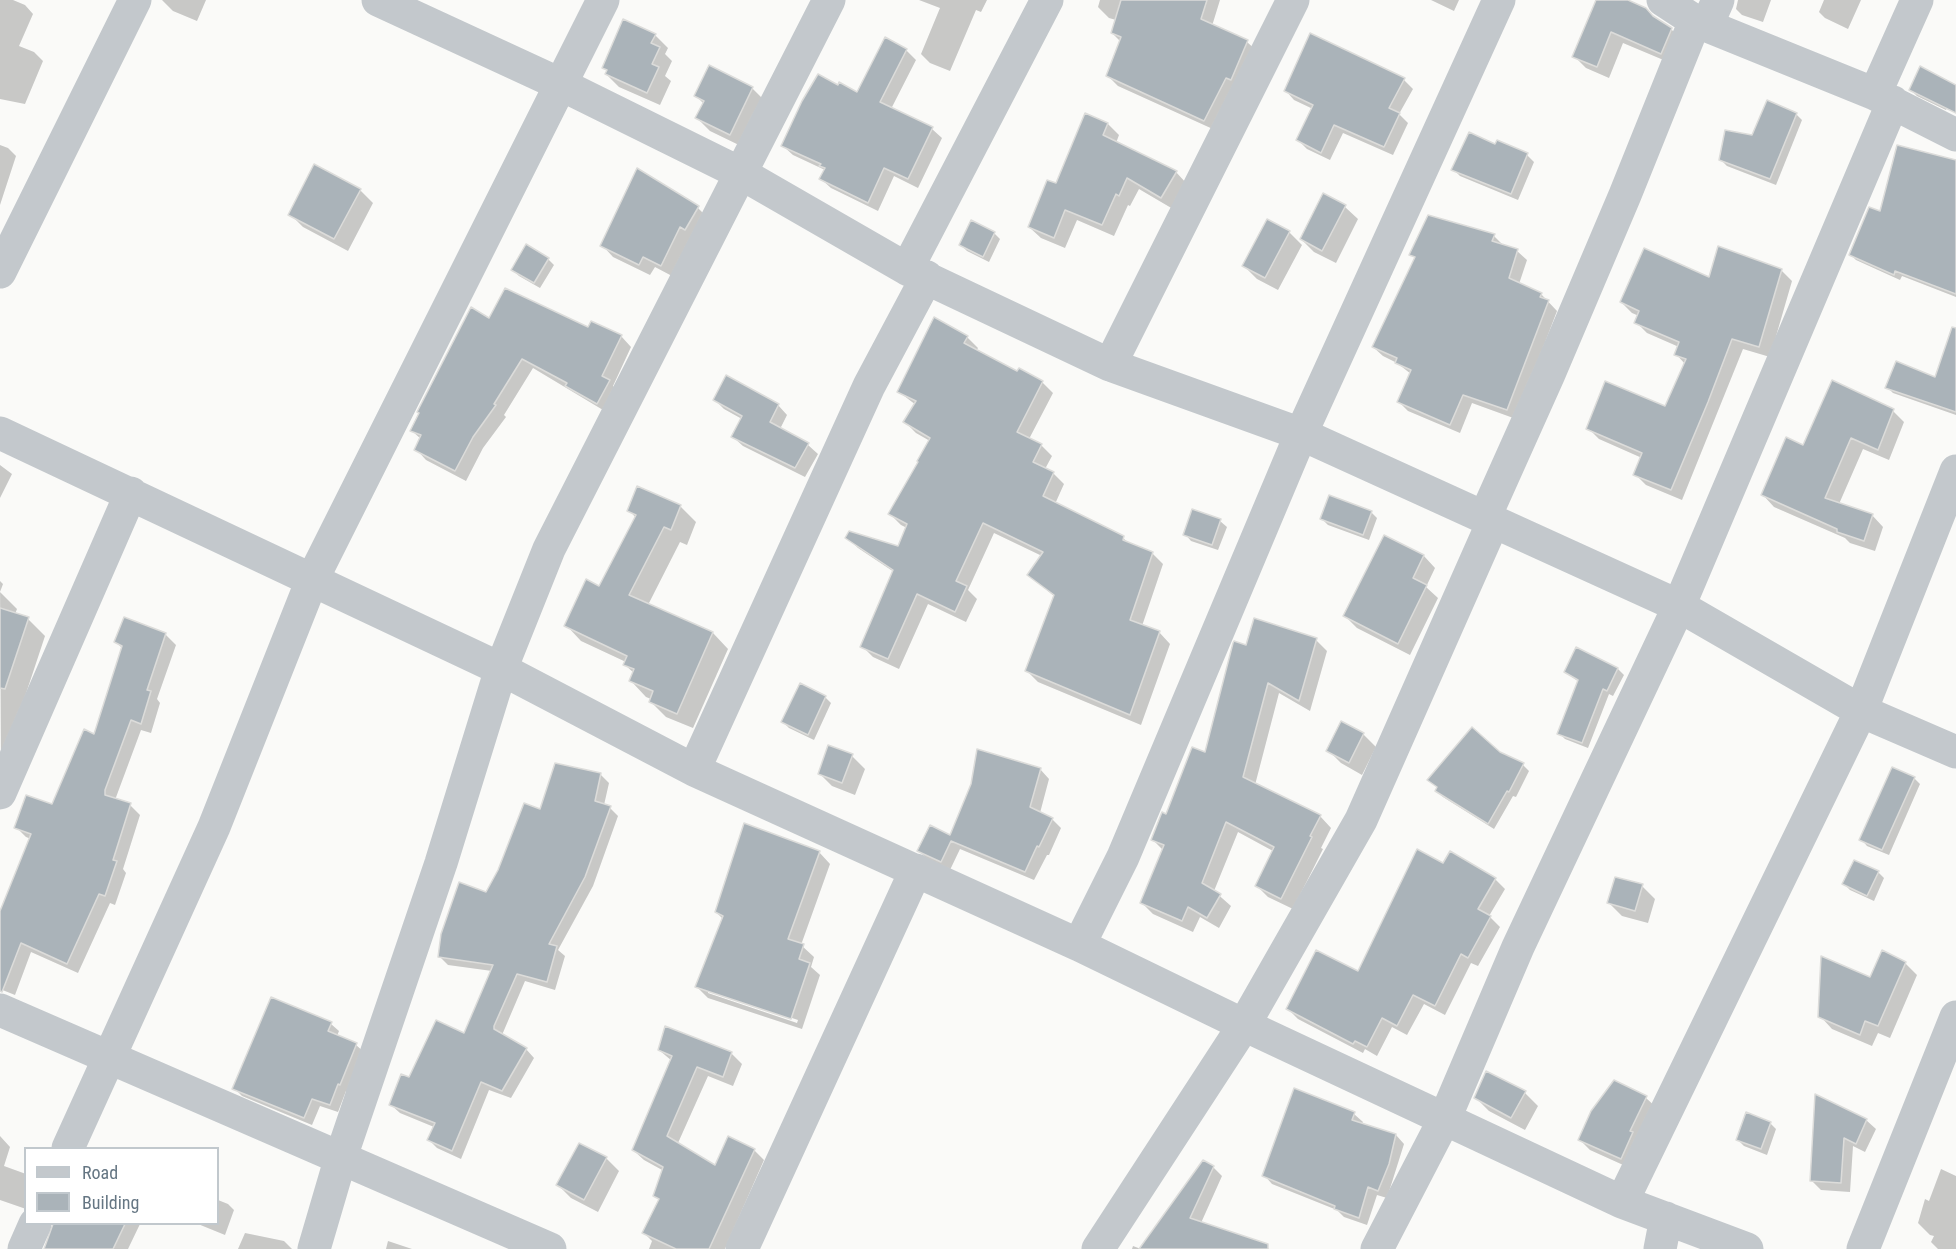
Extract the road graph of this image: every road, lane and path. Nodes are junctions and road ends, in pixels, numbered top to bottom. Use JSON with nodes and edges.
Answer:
{"nodes":[{"id":1,"x":135,"y":0,"type":"edge"},
{"id":2,"x":603,"y":0,"type":"edge"},
{"id":3,"x":829,"y":0,"type":"edge"},
{"id":4,"x":1047,"y":0,"type":"edge"},
{"id":5,"x":1293,"y":0,"type":"edge"},
{"id":6,"x":1499,"y":0,"type":"edge"},
{"id":7,"x":1663,"y":0,"type":"edge"},
{"id":8,"x":1917,"y":0,"type":"edge"},
{"id":9,"x":380,"y":1,"type":"edge"},
{"id":10,"x":1707,"y":16,"type":"edge"},
{"id":11,"x":562,"y":85,"type":"junction"},
{"id":12,"x":1884,"y":98,"type":"junction"},
{"id":13,"x":1956,"y":135,"type":"edge"},
{"id":14,"x":742,"y":174,"type":"junction"},
{"id":15,"x":0,"y":272,"type":"edge"},
{"id":16,"x":917,"y":273,"type":"junction"},
{"id":17,"x":1110,"y":365,"type":"junction"},
{"id":18,"x":0,"y":433,"type":"edge"},
{"id":19,"x":1301,"y":434,"type":"junction"},
{"id":20,"x":1956,"y":471,"type":"edge"},
{"id":21,"x":131,"y":493,"type":"junction"},
{"id":22,"x":1489,"y":520,"type":"junction"},
{"id":23,"x":312,"y":580,"type":"junction"},
{"id":24,"x":1679,"y":606,"type":"junction"},
{"id":25,"x":501,"y":669,"type":"junction"},
{"id":26,"x":1861,"y":711,"type":"junction"},
{"id":27,"x":1956,"y":752,"type":"edge"},
{"id":28,"x":694,"y":770,"type":"junction"},
{"id":29,"x":0,"y":793,"type":"edge"},
{"id":30,"x":915,"y":870,"type":"junction"},
{"id":31,"x":1079,"y":945,"type":"junction"},
{"id":32,"x":0,"y":1010,"type":"edge"},
{"id":33,"x":1956,"y":1017,"type":"edge"},
{"id":34,"x":1244,"y":1025,"type":"junction"},
{"id":35,"x":108,"y":1058,"type":"junction"},
{"id":36,"x":1445,"y":1118,"type":"junction"},
{"id":37,"x":69,"y":1147,"type":"edge"},
{"id":38,"x":341,"y":1157,"type":"junction"},
{"id":39,"x":1622,"y":1202,"type":"junction"},
{"id":40,"x":35,"y":1225,"type":"edge"},
{"id":41,"x":1663,"y":1234,"type":"edge"},
{"id":42,"x":24,"y":1249,"type":"edge"},
{"id":43,"x":314,"y":1249,"type":"edge"},
{"id":44,"x":550,"y":1249,"type":"edge"},
{"id":45,"x":742,"y":1249,"type":"edge"},
{"id":46,"x":1098,"y":1249,"type":"edge"},
{"id":47,"x":1377,"y":1249,"type":"edge"},
{"id":48,"x":1747,"y":1249,"type":"edge"},
{"id":49,"x":1863,"y":1249,"type":"edge"}],
"edges":[{"from":1,"to":15,"type":"street"},
{"from":2,"to":11,"type":"street"},
{"from":3,"to":14,"type":"street"},
{"from":4,"to":16,"type":"street"},
{"from":5,"to":17,"type":"street"},
{"from":6,"to":19,"type":"street"},
{"from":7,"to":10,"type":"street"},
{"from":8,"to":12,"type":"street"},
{"from":9,"to":11,"type":"street"},
{"from":10,"to":12,"type":"street"},
{"from":10,"to":22,"type":"street"},
{"from":11,"to":14,"type":"street"},
{"from":11,"to":23,"type":"street"},
{"from":12,"to":13,"type":"street"},
{"from":12,"to":24,"type":"street"},
{"from":14,"to":16,"type":"street"},
{"from":14,"to":25,"type":"street"},
{"from":16,"to":17,"type":"street"},
{"from":16,"to":28,"type":"street"},
{"from":17,"to":19,"type":"street"},
{"from":18,"to":21,"type":"street"},
{"from":19,"to":22,"type":"street"},
{"from":19,"to":31,"type":"street"},
{"from":20,"to":26,"type":"street"},
{"from":21,"to":23,"type":"street"},
{"from":21,"to":29,"type":"street"},
{"from":22,"to":24,"type":"street"},
{"from":22,"to":34,"type":"street"},
{"from":23,"to":25,"type":"street"},
{"from":23,"to":35,"type":"street"},
{"from":24,"to":26,"type":"street"},
{"from":24,"to":36,"type":"street"},
{"from":25,"to":28,"type":"street"},
{"from":25,"to":38,"type":"street"},
{"from":26,"to":27,"type":"street"},
{"from":26,"to":39,"type":"street"},
{"from":28,"to":30,"type":"street"},
{"from":30,"to":31,"type":"street"},
{"from":30,"to":45,"type":"street"},
{"from":31,"to":34,"type":"street"},
{"from":32,"to":35,"type":"street"},
{"from":33,"to":49,"type":"street"},
{"from":34,"to":36,"type":"street"},
{"from":34,"to":46,"type":"street"},
{"from":35,"to":37,"type":"street"},
{"from":35,"to":38,"type":"street"},
{"from":36,"to":39,"type":"street"},
{"from":36,"to":47,"type":"street"},
{"from":38,"to":43,"type":"street"},
{"from":38,"to":44,"type":"street"},
{"from":39,"to":41,"type":"street"},
{"from":40,"to":42,"type":"street"},
{"from":41,"to":48,"type":"street"}]}
